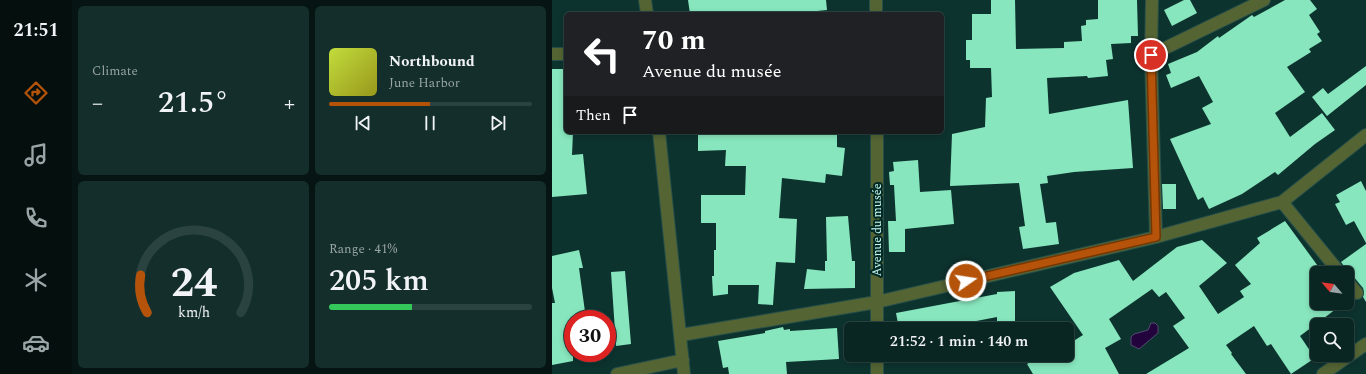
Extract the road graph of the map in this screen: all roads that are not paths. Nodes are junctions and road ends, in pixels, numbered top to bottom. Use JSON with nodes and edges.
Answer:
{"nodes":[{"id":1,"x":645,"y":0,"type":"edge"},
{"id":2,"x":876,"y":0,"type":"edge"},
{"id":3,"x":1152,"y":0,"type":"edge"},
{"id":4,"x":1264,"y":0,"type":"edge"},
{"id":5,"x":647,"y":12,"type":"edge"},
{"id":6,"x":876,"y":12,"type":"edge"},
{"id":7,"x":552,"y":54,"type":"edge"},
{"id":8,"x":564,"y":54,"type":"edge"},
{"id":9,"x":1151,"y":55,"type":"junction"},
{"id":10,"x":659,"y":134,"type":"edge"},
{"id":11,"x":877,"y":134,"type":"edge"},
{"id":12,"x":1366,"y":136,"type":"edge"},
{"id":13,"x":1282,"y":202,"type":"junction"},
{"id":14,"x":1156,"y":237,"type":"junction"},
{"id":15,"x":1334,"y":266,"type":"edge"},
{"id":16,"x":1354,"y":289,"type":"edge"},
{"id":17,"x":1357,"y":293,"type":"dead end"},
{"id":18,"x":877,"y":302,"type":"junction"},
{"id":19,"x":877,"y":322,"type":"edge"},
{"id":20,"x":681,"y":335,"type":"junction"},
{"id":21,"x":1366,"y":344,"type":"edge"},
{"id":22,"x":683,"y":360,"type":"junction"},
{"id":23,"x":877,"y":362,"type":"edge"},
{"id":24,"x":617,"y":374,"type":"edge"},
{"id":25,"x":684,"y":374,"type":"edge"},
{"id":26,"x":877,"y":374,"type":"edge"},
{"id":27,"x":1323,"y":374,"type":"edge"}],
"edges":[{"from":1,"to":5,"type":"street"},
{"from":2,"to":6,"type":"street"},
{"from":3,"to":9,"type":"street"},
{"from":4,"to":9,"type":"street"},
{"from":7,"to":8,"type":"street"},
{"from":9,"to":14,"type":"street"},
{"from":10,"to":20,"type":"street"},
{"from":11,"to":18,"type":"street","name":"Avenue du musée"},
{"from":12,"to":13,"type":"street"},
{"from":13,"to":14,"type":"street"},
{"from":13,"to":15,"type":"street"},
{"from":14,"to":18,"type":"street"},
{"from":16,"to":17,"type":"street"},
{"from":18,"to":19,"type":"street","name":"Avenue du musée"},
{"from":18,"to":20,"type":"street"},
{"from":20,"to":22,"type":"street"},
{"from":21,"to":27,"type":"street"},
{"from":22,"to":24,"type":"street"},
{"from":22,"to":25,"type":"street"},
{"from":23,"to":26,"type":"street"}]}
